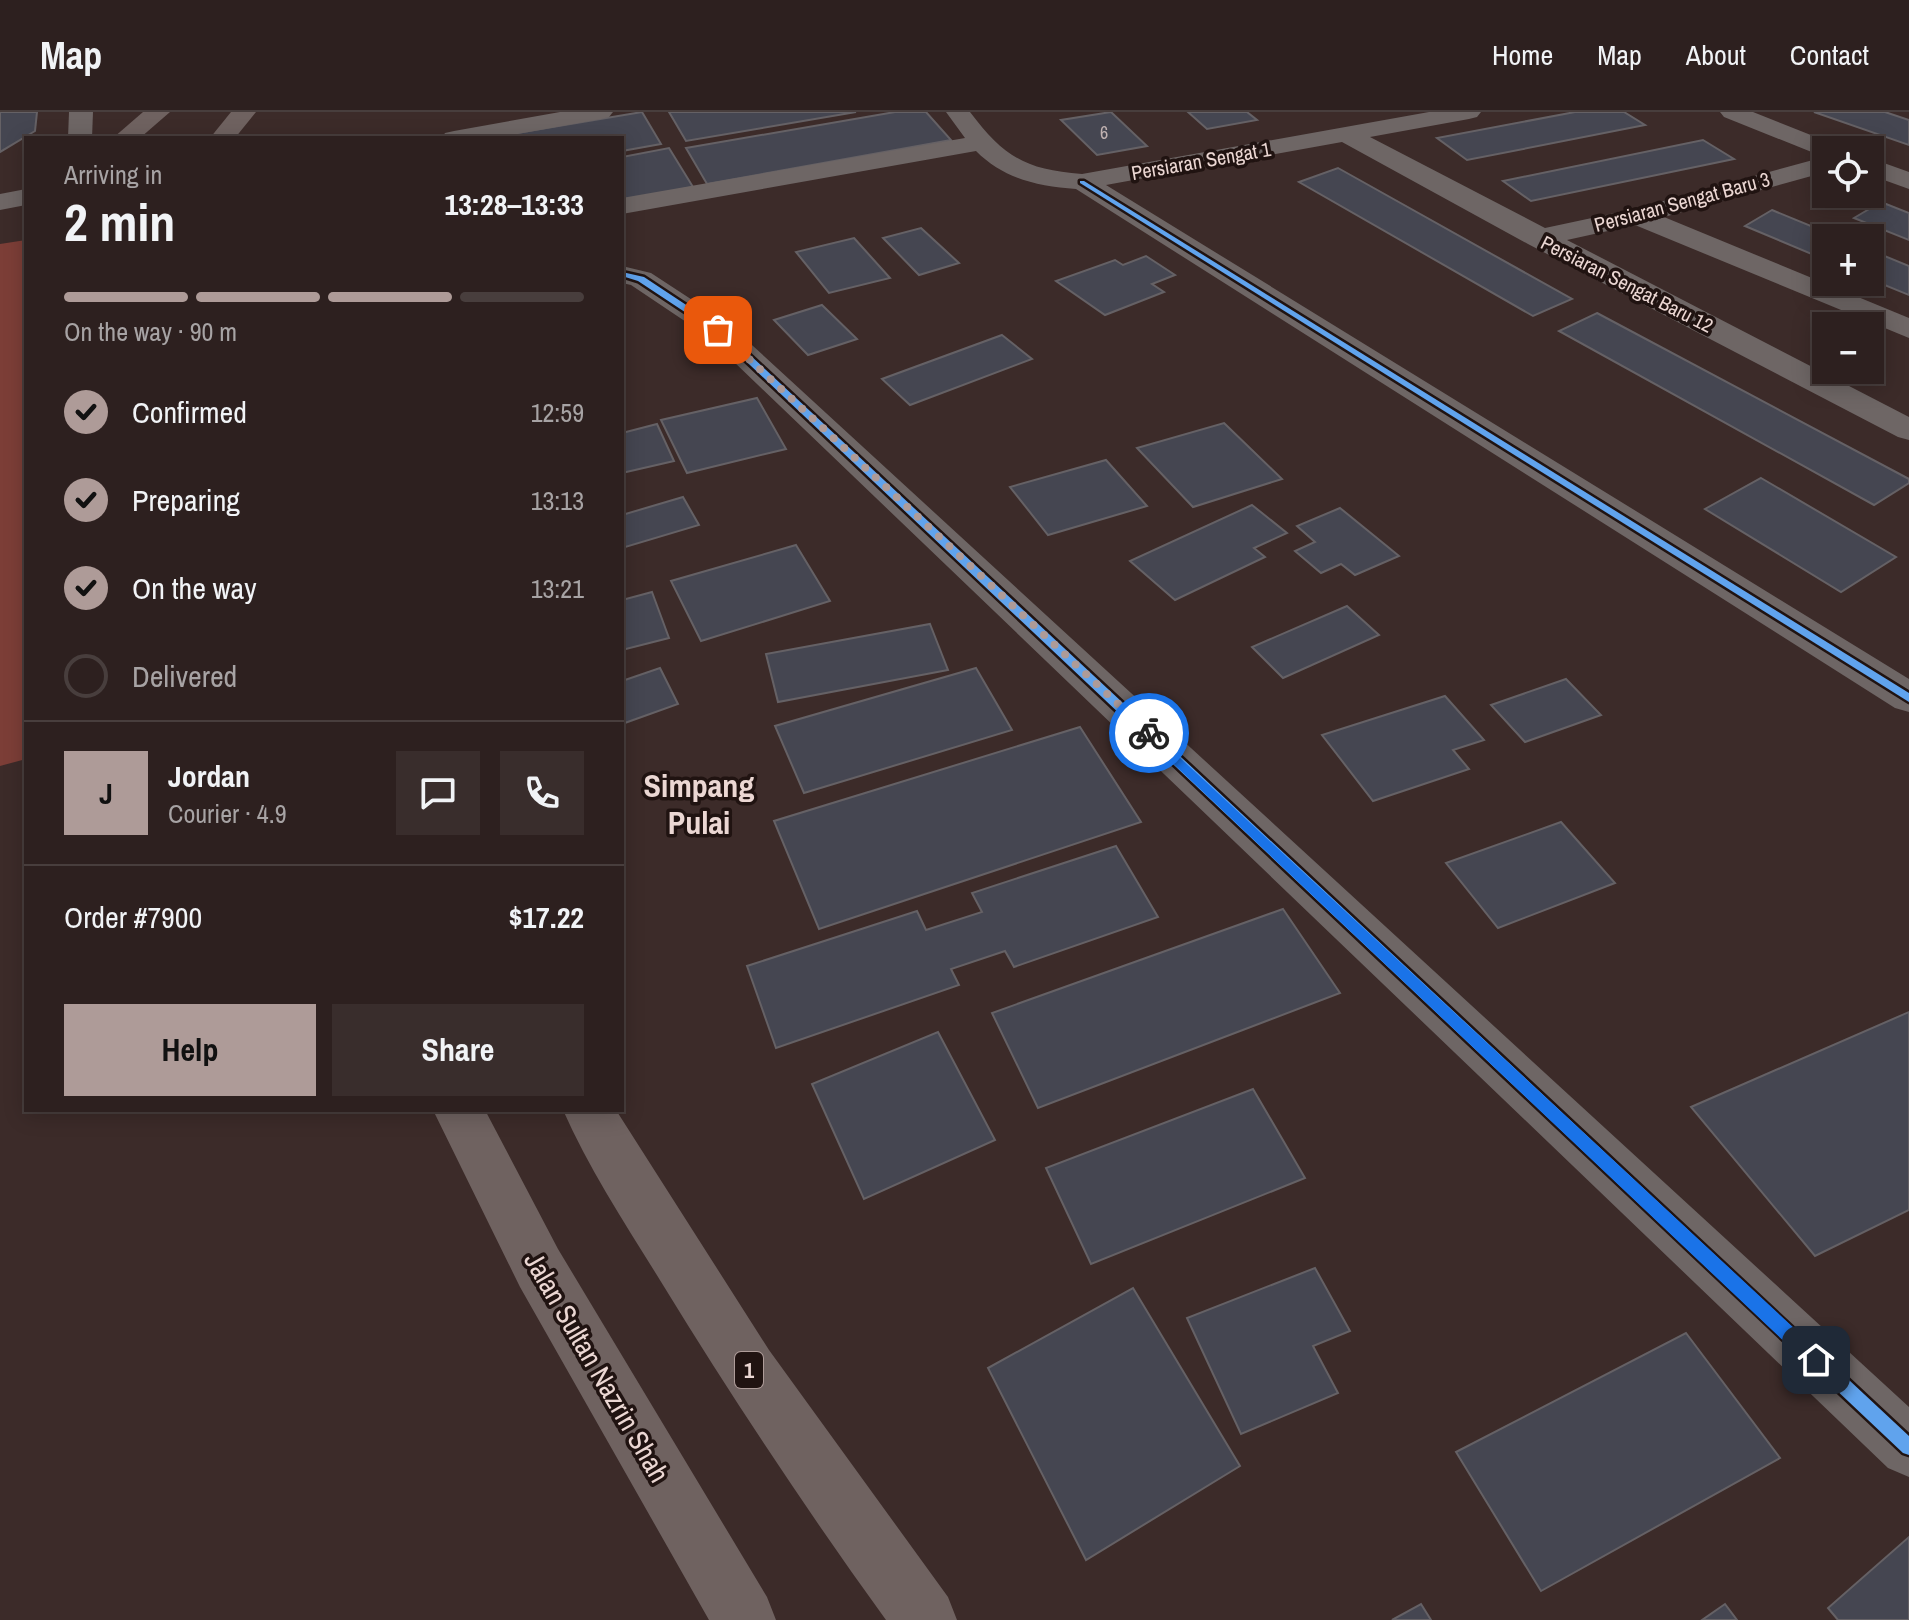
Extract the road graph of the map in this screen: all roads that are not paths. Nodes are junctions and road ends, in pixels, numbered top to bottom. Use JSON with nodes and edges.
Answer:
{"nodes":[{"id":1,"x":81,"y":112,"type":"edge"},
{"id":2,"x":601,"y":112,"type":"edge"},
{"id":3,"x":958,"y":112,"type":"edge"},
{"id":4,"x":1469,"y":112,"type":"edge"},
{"id":5,"x":1732,"y":112,"type":"edge"},
{"id":6,"x":171,"y":116,"type":"edge"},
{"id":7,"x":254,"y":117,"type":"edge"},
{"id":8,"x":1347,"y":135,"type":"junction"},
{"id":9,"x":80,"y":136,"type":"edge"},
{"id":10,"x":129,"y":136,"type":"edge"},
{"id":11,"x":225,"y":136,"type":"edge"},
{"id":12,"x":465,"y":136,"type":"edge"},
{"id":13,"x":980,"y":143,"type":"junction"},
{"id":14,"x":1812,"y":144,"type":"edge"},
{"id":15,"x":1812,"y":168,"type":"edge"},
{"id":16,"x":1884,"y":171,"type":"edge"},
{"id":17,"x":24,"y":176,"type":"edge"},
{"id":18,"x":0,"y":180,"type":"edge"},
{"id":19,"x":1909,"y":181,"type":"edge"},
{"id":20,"x":1082,"y":182,"type":"junction"},
{"id":21,"x":24,"y":197,"type":"edge"},
{"id":22,"x":0,"y":202,"type":"edge"},
{"id":23,"x":624,"y":206,"type":"edge"},
{"id":24,"x":1638,"y":216,"type":"junction"},
{"id":25,"x":1538,"y":238,"type":"junction"},
{"id":26,"x":624,"y":275,"type":"edge"},
{"id":27,"x":1909,"y":329,"type":"edge"},
{"id":28,"x":1909,"y":430,"type":"edge"},
{"id":29,"x":1909,"y":698,"type":"edge"},
{"id":30,"x":459,"y":1112,"type":"edge"},
{"id":31,"x":589,"y":1112,"type":"edge"},
{"id":32,"x":1909,"y":1447,"type":"edge"},
{"id":33,"x":744,"y":1620,"type":"edge"},
{"id":34,"x":925,"y":1620,"type":"edge"}],
"edges":[{"from":1,"to":9,"type":"street"},
{"from":2,"to":12,"type":"street"},
{"from":3,"to":13,"type":"street","name":"Persiaran Sengat 1"},
{"from":4,"to":8,"type":"street","name":"Persiaran Sengat 1"},
{"from":5,"to":14,"type":"street"},
{"from":6,"to":10,"type":"highway"},
{"from":7,"to":11,"type":"highway"},
{"from":8,"to":20,"type":"street","name":"Persiaran Sengat 1"},
{"from":8,"to":25,"type":"street","name":"Persiaran Sengat Baru 12"},
{"from":13,"to":20,"type":"street","name":"Persiaran Sengat 1"},
{"from":13,"to":23,"type":"street"},
{"from":15,"to":24,"type":"street","name":"Persiaran Sengat Baru 3"},
{"from":16,"to":19,"type":"street"},
{"from":17,"to":18,"type":"street"},
{"from":20,"to":29,"type":"street"},
{"from":21,"to":22,"type":"street"},
{"from":24,"to":25,"type":"street","name":"Persiaran Sengat Baru 3"},
{"from":24,"to":27,"type":"street"},
{"from":25,"to":28,"type":"street","name":"Persiaran Sengat Baru 12"},
{"from":26,"to":32,"type":"street"},
{"from":30,"to":33,"type":"highway","name":"Jalan Sultan Nazrin Shah"},
{"from":31,"to":34,"type":"highway","number":"1"}]}
